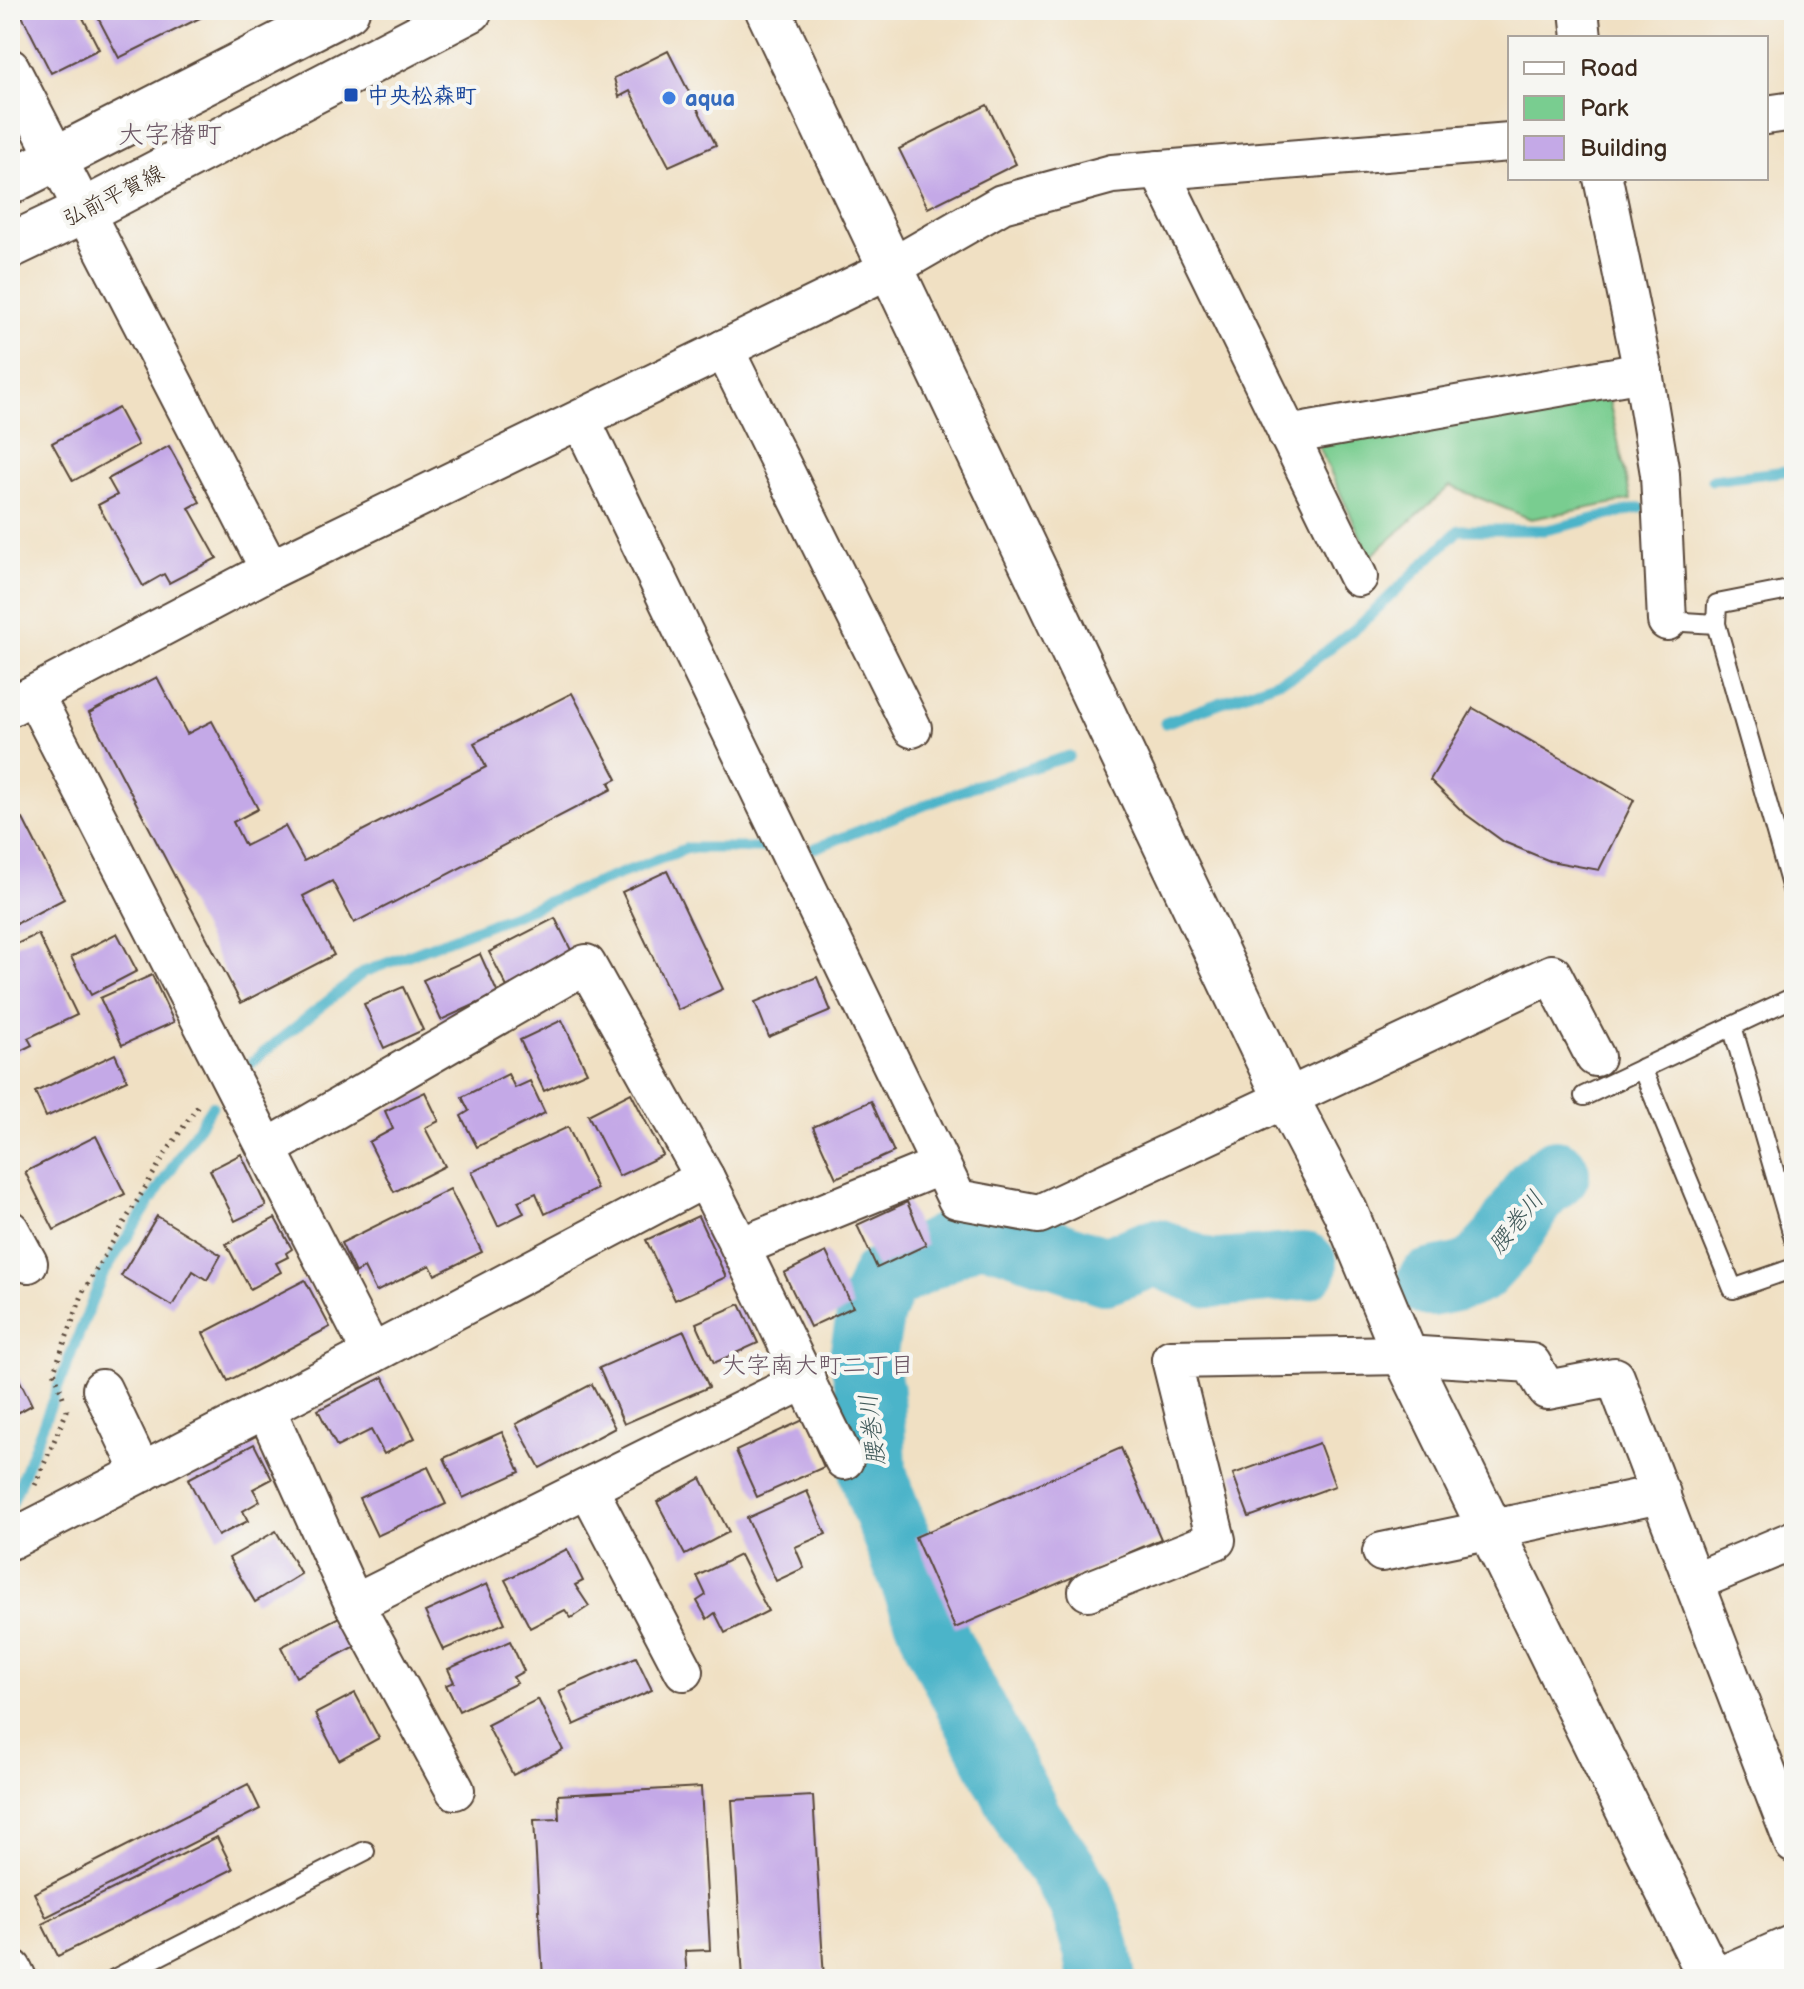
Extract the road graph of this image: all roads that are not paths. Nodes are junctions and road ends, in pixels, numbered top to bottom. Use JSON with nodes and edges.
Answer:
{"nodes":[{"id":1,"x":347,"y":10,"type":"edge"},
{"id":2,"x":470,"y":10,"type":"edge"},
{"id":3,"x":768,"y":10,"type":"edge"},
{"id":4,"x":1579,"y":10,"type":"edge"},
{"id":5,"x":1582,"y":36,"type":"edge"},
{"id":6,"x":10,"y":68,"type":"edge"},
{"id":7,"x":1794,"y":111,"type":"edge"},
{"id":8,"x":1768,"y":115,"type":"edge"},
{"id":9,"x":1508,"y":142,"type":"edge"},
{"id":10,"x":57,"y":159,"type":"junction"},
{"id":11,"x":1159,"y":170,"type":"junction"},
{"id":12,"x":1603,"y":180,"type":"edge"},
{"id":13,"x":10,"y":182,"type":"edge"},
{"id":14,"x":84,"y":211,"type":"junction"},
{"id":15,"x":10,"y":246,"type":"edge"},
{"id":16,"x":891,"y":268,"type":"junction"},
{"id":17,"x":724,"y":349,"type":"junction"},
{"id":18,"x":1643,"y":372,"type":"junction"},
{"id":19,"x":581,"y":420,"type":"junction"},
{"id":20,"x":1288,"y":435,"type":"junction"},
{"id":21,"x":270,"y":570,"type":"junction"},
{"id":22,"x":1358,"y":577,"type":"dead end"},
{"id":23,"x":1794,"y":589,"type":"edge"},
{"id":24,"x":1667,"y":621,"type":"joint"},
{"id":25,"x":1716,"y":624,"type":"junction"},
{"id":26,"x":22,"y":701,"type":"edge"},
{"id":27,"x":912,"y":728,"type":"dead end"},
{"id":28,"x":1794,"y":896,"type":"edge"},
{"id":29,"x":1794,"y":997,"type":"edge"},
{"id":30,"x":1732,"y":1026,"type":"junction"},
{"id":31,"x":1595,"y":1057,"type":"dead end"},
{"id":32,"x":1642,"y":1068,"type":"junction"},
{"id":33,"x":1584,"y":1096,"type":"dead end"},
{"id":34,"x":1286,"y":1098,"type":"junction"},
{"id":35,"x":267,"y":1149,"type":"junction"},
{"id":36,"x":939,"y":1166,"type":"junction"},
{"id":37,"x":705,"y":1178,"type":"junction"},
{"id":38,"x":10,"y":1230,"type":"edge"},
{"id":39,"x":1794,"y":1239,"type":"edge"},
{"id":40,"x":740,"y":1247,"type":"junction"},
{"id":41,"x":28,"y":1263,"type":"dead end"},
{"id":42,"x":1794,"y":1268,"type":"edge"},
{"id":43,"x":372,"y":1354,"type":"junction"},
{"id":44,"x":1405,"y":1355,"type":"junction"},
{"id":45,"x":806,"y":1379,"type":"junction"},
{"id":46,"x":102,"y":1389,"type":"dead end"},
{"id":47,"x":266,"y":1409,"type":"junction"},
{"id":48,"x":844,"y":1460,"type":"dead end"},
{"id":49,"x":142,"y":1473,"type":"junction"},
{"id":50,"x":588,"y":1488,"type":"junction"},
{"id":51,"x":1661,"y":1494,"type":"junction"},
{"id":52,"x":1489,"y":1528,"type":"junction"},
{"id":53,"x":18,"y":1536,"type":"edge"},
{"id":54,"x":1794,"y":1540,"type":"edge"},
{"id":55,"x":1382,"y":1552,"type":"dead end"},
{"id":56,"x":1694,"y":1582,"type":"junction"},
{"id":57,"x":1088,"y":1591,"type":"dead end"},
{"id":58,"x":354,"y":1604,"type":"junction"},
{"id":59,"x":684,"y":1671,"type":"dead end"},
{"id":60,"x":455,"y":1790,"type":"dead end"},
{"id":61,"x":1794,"y":1844,"type":"edge"},
{"id":62,"x":365,"y":1851,"type":"dead end"},
{"id":63,"x":1794,"y":1947,"type":"edge"},
{"id":64,"x":10,"y":1971,"type":"edge"},
{"id":65,"x":14,"y":1979,"type":"edge"},
{"id":66,"x":114,"y":1979,"type":"edge"},
{"id":67,"x":1711,"y":1979,"type":"edge"},
{"id":68,"x":1721,"y":1979,"type":"edge"}],
"edges":[{"from":1,"to":10,"type":"street"},
{"from":2,"to":14,"type":"street","name":"弘前平賀線"},
{"from":3,"to":16,"type":"street"},
{"from":4,"to":5,"type":"street"},
{"from":6,"to":10,"type":"street"},
{"from":7,"to":8,"type":"street"},
{"from":9,"to":11,"type":"street"},
{"from":10,"to":13,"type":"street"},
{"from":10,"to":14,"type":"street"},
{"from":11,"to":16,"type":"street"},
{"from":11,"to":20,"type":"street"},
{"from":12,"to":18,"type":"street"},
{"from":14,"to":15,"type":"street","name":"弘前平賀線"},
{"from":14,"to":21,"type":"street"},
{"from":16,"to":17,"type":"street"},
{"from":16,"to":34,"type":"street"},
{"from":17,"to":19,"type":"street"},
{"from":17,"to":27,"type":"street"},
{"from":18,"to":20,"type":"street"},
{"from":18,"to":24,"type":"street"},
{"from":19,"to":21,"type":"street"},
{"from":19,"to":36,"type":"street"},
{"from":20,"to":22,"type":"street"},
{"from":21,"to":26,"type":"street"},
{"from":23,"to":25,"type":"lane"},
{"from":24,"to":25,"type":"lane"},
{"from":25,"to":28,"type":"lane"},
{"from":26,"to":35,"type":"street"},
{"from":29,"to":30,"type":"lane"},
{"from":30,"to":32,"type":"lane"},
{"from":30,"to":39,"type":"lane"},
{"from":31,"to":34,"type":"street"},
{"from":32,"to":33,"type":"lane"},
{"from":32,"to":42,"type":"lane"},
{"from":34,"to":36,"type":"street"},
{"from":34,"to":44,"type":"street"},
{"from":35,"to":37,"type":"street"},
{"from":35,"to":43,"type":"street"},
{"from":36,"to":40,"type":"street"},
{"from":37,"to":40,"type":"street"},
{"from":37,"to":43,"type":"street"},
{"from":38,"to":41,"type":"street"},
{"from":40,"to":45,"type":"street"},
{"from":43,"to":47,"type":"street"},
{"from":44,"to":51,"type":"street"},
{"from":44,"to":52,"type":"street"},
{"from":44,"to":57,"type":"street"},
{"from":45,"to":48,"type":"street"},
{"from":45,"to":50,"type":"street"},
{"from":46,"to":49,"type":"street"},
{"from":47,"to":49,"type":"street"},
{"from":47,"to":58,"type":"street"},
{"from":49,"to":53,"type":"street"},
{"from":50,"to":58,"type":"street"},
{"from":50,"to":59,"type":"street"},
{"from":51,"to":52,"type":"street"},
{"from":51,"to":56,"type":"street"},
{"from":52,"to":55,"type":"street"},
{"from":52,"to":67,"type":"street"},
{"from":54,"to":56,"type":"street"},
{"from":56,"to":61,"type":"street"},
{"from":58,"to":60,"type":"street"},
{"from":62,"to":66,"type":"lane"},
{"from":63,"to":68,"type":"street"},
{"from":64,"to":65,"type":"street"}]}
